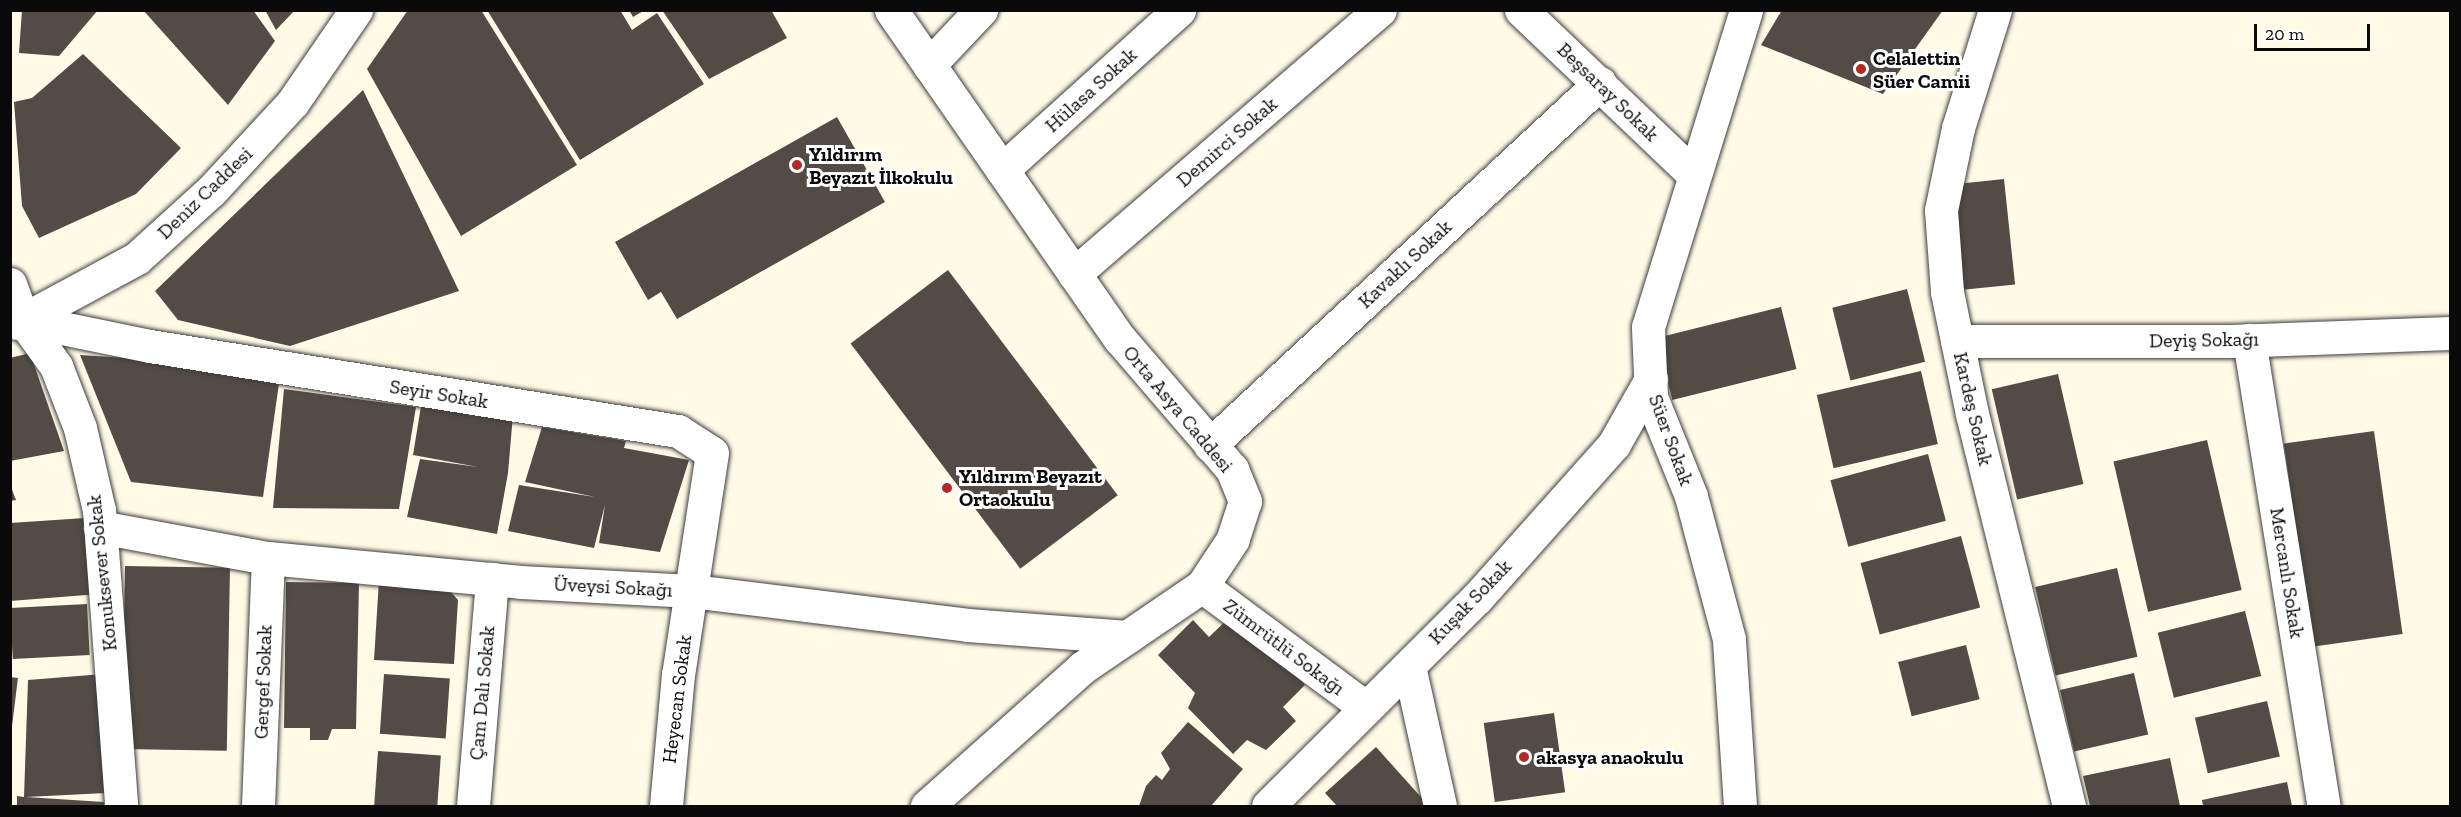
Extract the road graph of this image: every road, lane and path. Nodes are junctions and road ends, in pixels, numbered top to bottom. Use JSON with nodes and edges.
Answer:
{"nodes":[{"id":1,"x":356,"y":10,"type":"edge"},
{"id":2,"x":891,"y":10,"type":"edge"},
{"id":3,"x":981,"y":10,"type":"edge"},
{"id":4,"x":1179,"y":10,"type":"edge"},
{"id":5,"x":1380,"y":10,"type":"edge"},
{"id":6,"x":1521,"y":10,"type":"edge"},
{"id":7,"x":1746,"y":10,"type":"edge"},
{"id":8,"x":1995,"y":10,"type":"edge"},
{"id":9,"x":929,"y":64,"type":"junction"},
{"id":10,"x":1600,"y":83,"type":"junction"},
{"id":11,"x":1002,"y":170,"type":"junction"},
{"id":12,"x":1694,"y":175,"type":"junction"},
{"id":13,"x":1074,"y":274,"type":"junction"},
{"id":14,"x":10,"y":284,"type":"edge"},
{"id":15,"x":17,"y":323,"type":"edge"},
{"id":16,"x":2451,"y":333,"type":"edge"},
{"id":17,"x":2249,"y":340,"type":"junction"},
{"id":18,"x":1958,"y":341,"type":"junction"},
{"id":19,"x":1651,"y":380,"type":"junction"},
{"id":20,"x":1210,"y":445,"type":"junction"},
{"id":21,"x":100,"y":527,"type":"junction"},
{"id":22,"x":268,"y":558,"type":"junction"},
{"id":23,"x":492,"y":579,"type":"junction"},
{"id":24,"x":1202,"y":586,"type":"junction"},
{"id":25,"x":692,"y":591,"type":"junction"},
{"id":26,"x":1128,"y":637,"type":"junction"},
{"id":27,"x":1409,"y":666,"type":"junction"},
{"id":28,"x":1366,"y":708,"type":"junction"},
{"id":29,"x":121,"y":807,"type":"edge"},
{"id":30,"x":258,"y":807,"type":"edge"},
{"id":31,"x":473,"y":807,"type":"edge"},
{"id":32,"x":666,"y":807,"type":"edge"},
{"id":33,"x":927,"y":807,"type":"edge"},
{"id":34,"x":1268,"y":807,"type":"edge"},
{"id":35,"x":1440,"y":807,"type":"edge"},
{"id":36,"x":1740,"y":807,"type":"edge"},
{"id":37,"x":2069,"y":807,"type":"edge"},
{"id":38,"x":2324,"y":807,"type":"edge"}],
"edges":[{"from":1,"to":15,"type":"street","name":"Deniz Caddesi"},
{"from":2,"to":9,"type":"street","name":"Orta Asya Caddesi"},
{"from":3,"to":9,"type":"street"},
{"from":4,"to":11,"type":"street","name":"Hülasa Sokak"},
{"from":5,"to":13,"type":"street","name":"Demirci Sokak"},
{"from":6,"to":10,"type":"street","name":"Beşsaray Sokak"},
{"from":7,"to":12,"type":"street","name":"Süer Sokak"},
{"from":8,"to":18,"type":"street","name":"Kardeş Sokak"},
{"from":9,"to":11,"type":"street","name":"Orta Asya Caddesi"},
{"from":10,"to":12,"type":"street","name":"Beşsaray Sokak"},
{"from":10,"to":20,"type":"street","name":"Kavaklı Sokak"},
{"from":11,"to":13,"type":"street","name":"Orta Asya Caddesi"},
{"from":12,"to":19,"type":"street","name":"Süer Sokak"},
{"from":13,"to":20,"type":"street","name":"Orta Asya Caddesi"},
{"from":14,"to":15,"type":"street","name":"Konuksever Sokak"},
{"from":15,"to":21,"type":"street","name":"Konuksever Sokak"},
{"from":15,"to":25,"type":"street","name":"Seyir Sokak"},
{"from":16,"to":17,"type":"street","name":"Deyiş Sokağı"},
{"from":17,"to":18,"type":"street","name":"Deyiş Sokağı"},
{"from":17,"to":38,"type":"street","name":"Mercanlı Sokak"},
{"from":18,"to":37,"type":"street","name":"Kardeş Sokak"},
{"from":19,"to":27,"type":"street","name":"Kuşak Sokak"},
{"from":19,"to":36,"type":"street","name":"Süer Sokak"},
{"from":20,"to":24,"type":"street","name":"Orta Asya Caddesi"},
{"from":21,"to":22,"type":"street","name":"Üveysi Sokağı"},
{"from":21,"to":29,"type":"street","name":"Konuksever Sokak"},
{"from":22,"to":23,"type":"street","name":"Üveysi Sokağı"},
{"from":22,"to":30,"type":"street","name":"Gergef Sokak"},
{"from":23,"to":25,"type":"street","name":"Üveysi Sokağı"},
{"from":23,"to":31,"type":"street","name":"Çam Dalı Sokak"},
{"from":24,"to":26,"type":"street","name":"Orta Asya Caddesi"},
{"from":24,"to":28,"type":"street","name":"Zümrütlü Sokağı"},
{"from":25,"to":26,"type":"street","name":"Üveysi Sokağı"},
{"from":25,"to":32,"type":"street","name":"Heyecan Sokak"},
{"from":26,"to":33,"type":"street","name":"Orta Asya Caddesi"},
{"from":27,"to":28,"type":"street","name":"Kuşak Sokak"},
{"from":27,"to":35,"type":"street"},
{"from":28,"to":34,"type":"street","name":"Kuşak Sokak"}]}
